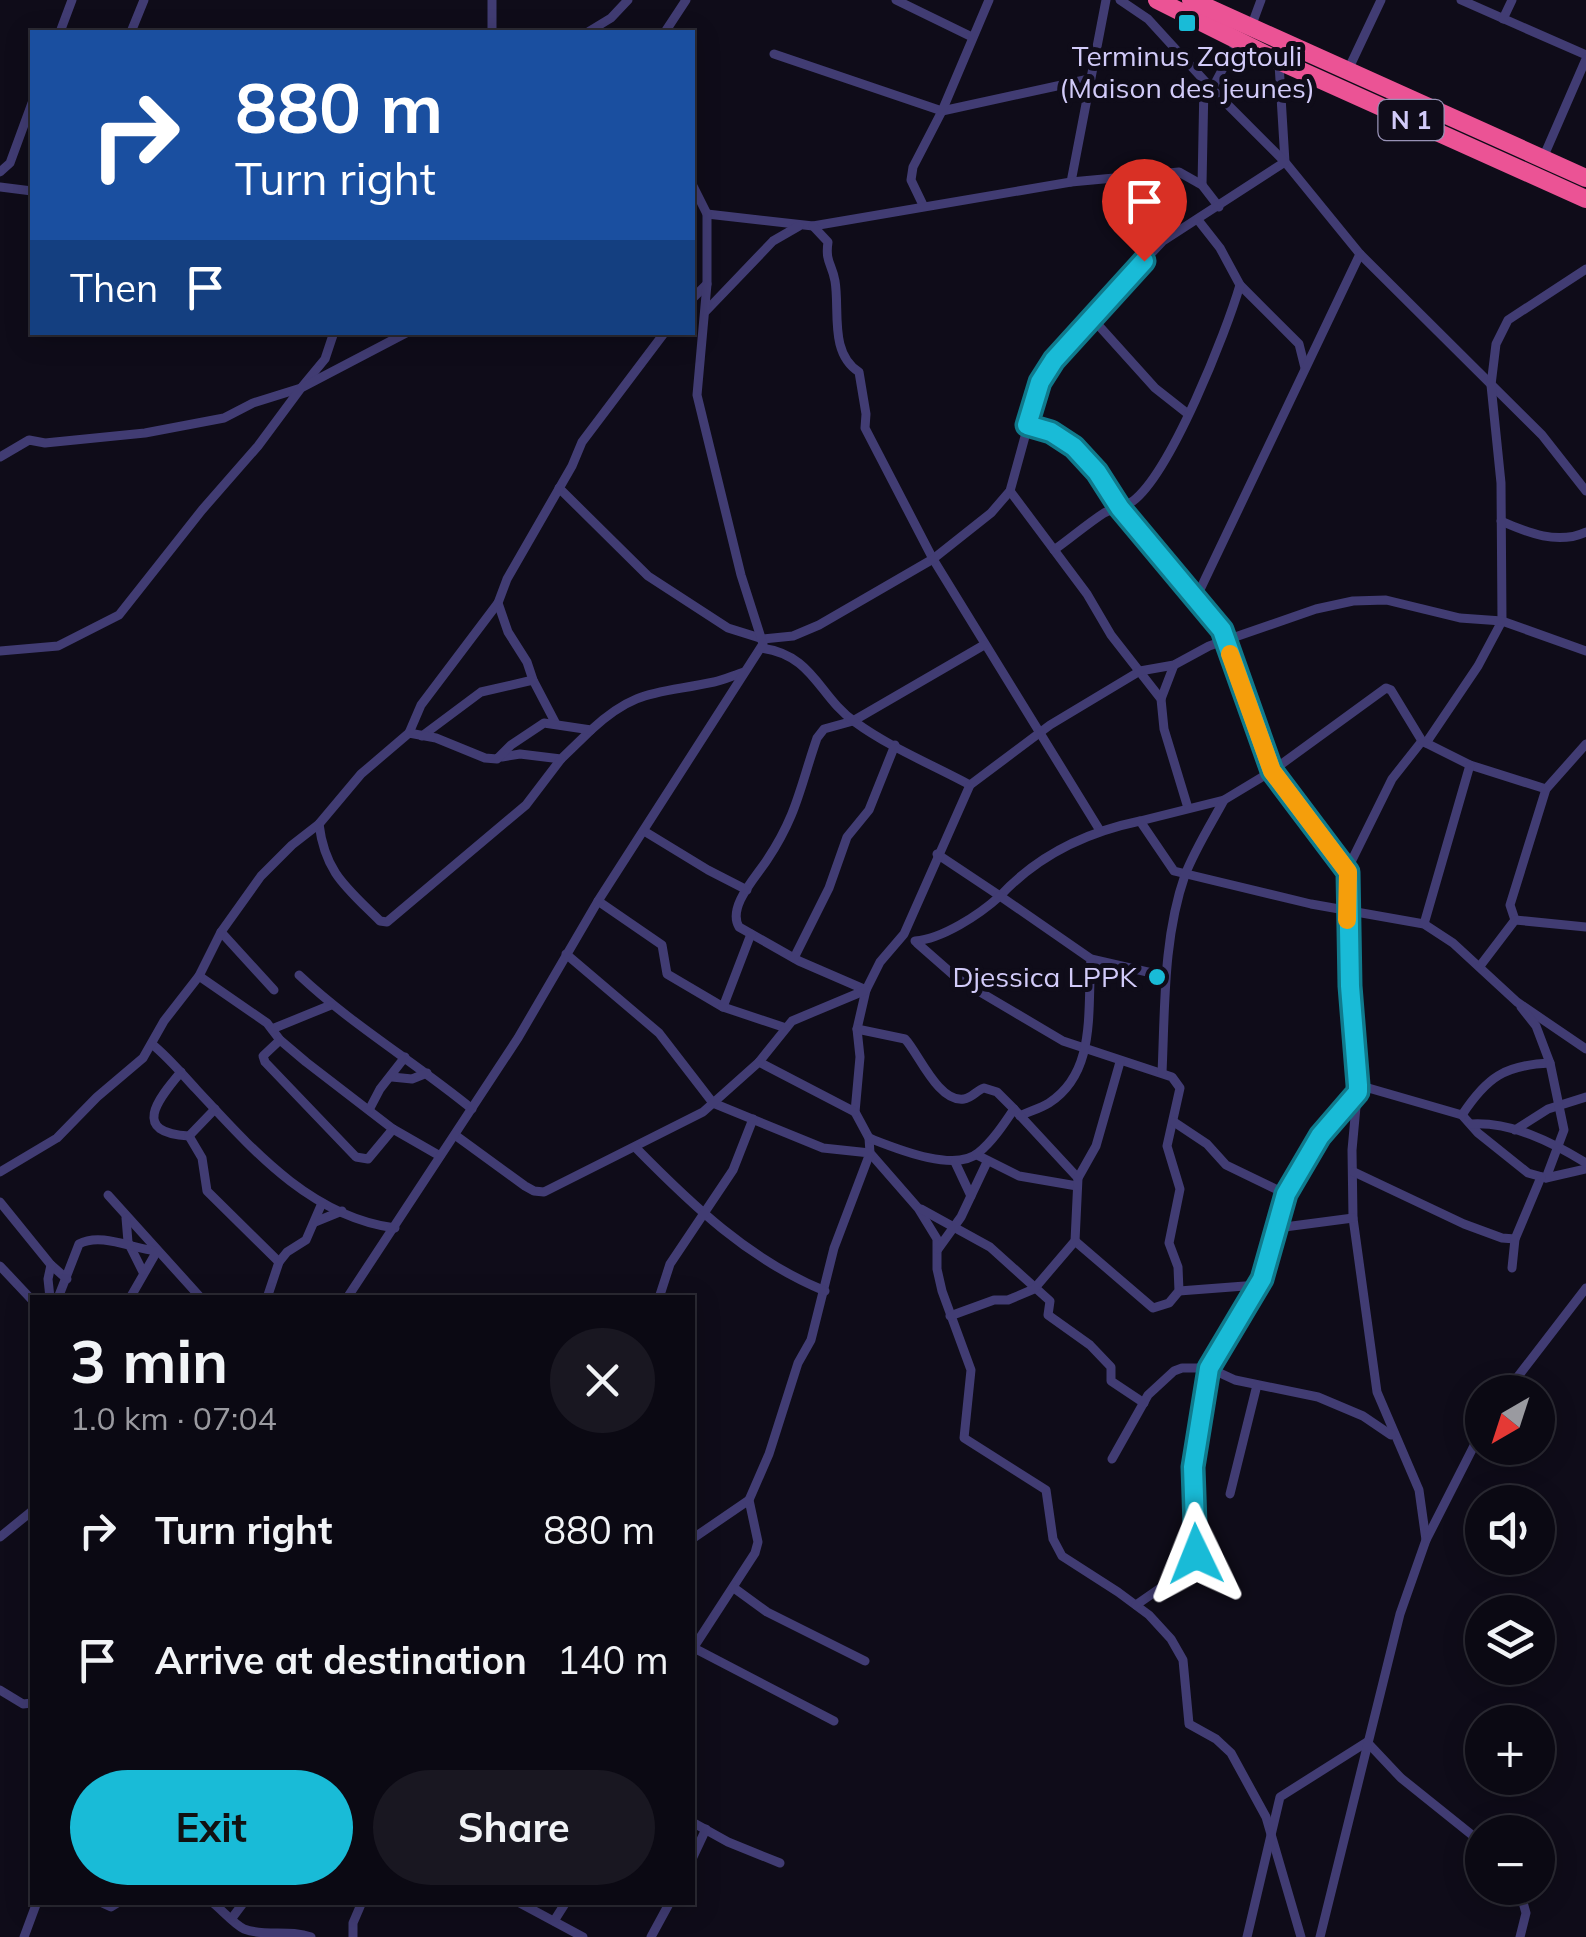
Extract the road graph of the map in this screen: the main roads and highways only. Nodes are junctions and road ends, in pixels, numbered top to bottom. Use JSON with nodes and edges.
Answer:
{"nodes":[{"id":1,"x":1157,"y":0,"type":"edge"},
{"id":2,"x":1191,"y":0,"type":"edge"},
{"id":3,"x":1244,"y":33,"type":"junction"},
{"id":4,"x":1586,"y":178,"type":"edge"},
{"id":5,"x":1586,"y":199,"type":"edge"}],
"edges":[{"from":1,"to":3,"type":"highway","number":"N 1"},
{"from":2,"to":3,"type":"highway","number":"N 1"},
{"from":3,"to":4,"type":"highway","number":"N 1"},
{"from":3,"to":5,"type":"highway","number":"N 1"}]}
